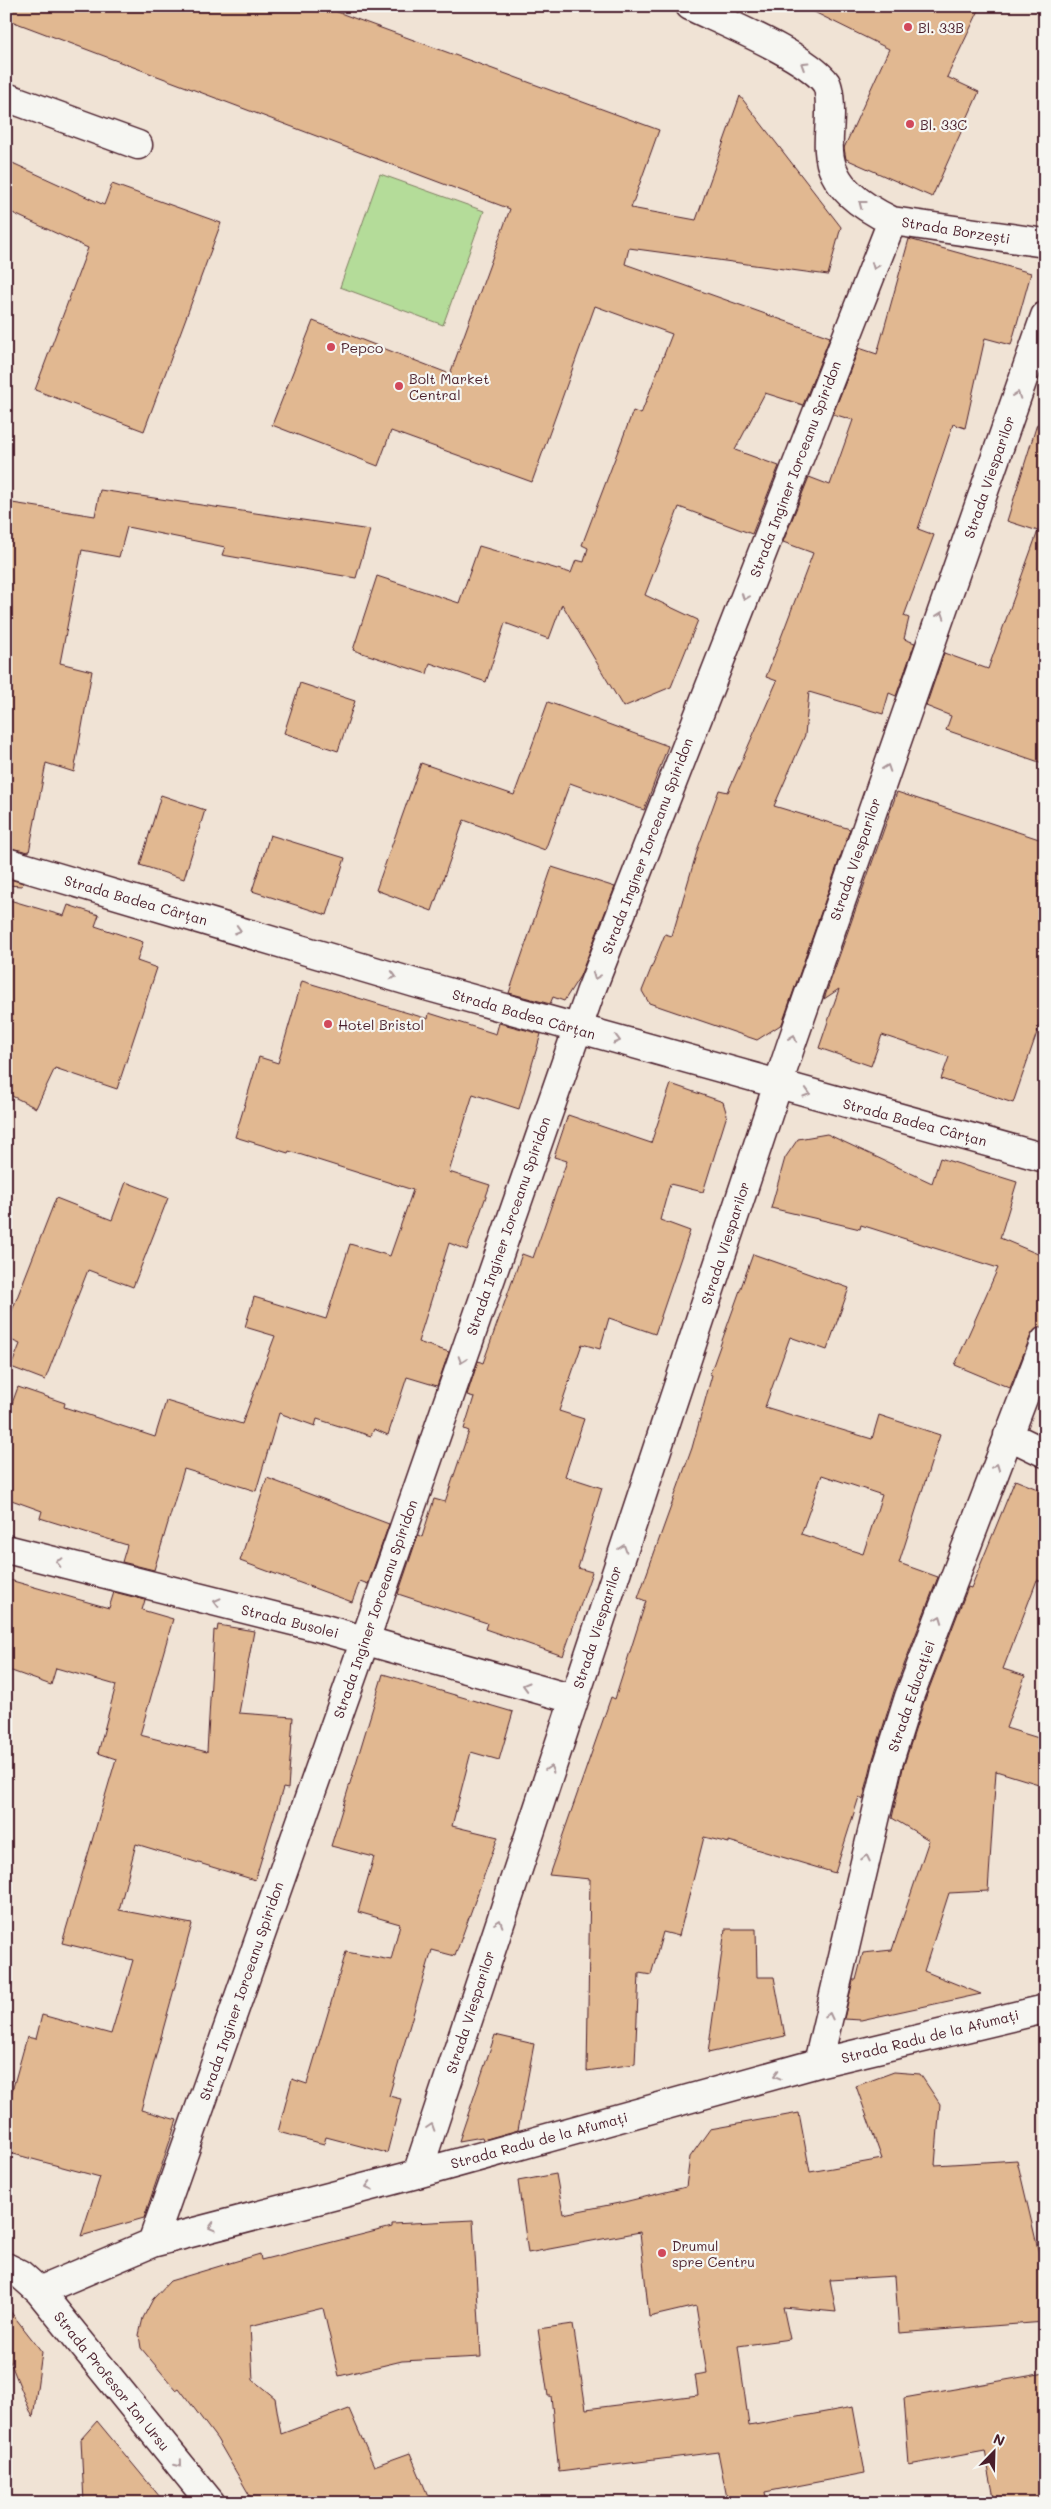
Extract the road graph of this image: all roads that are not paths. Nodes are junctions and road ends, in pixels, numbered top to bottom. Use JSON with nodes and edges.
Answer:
{"nodes":[{"id":1,"x":690,"y":6,"type":"edge"},
{"id":2,"x":6,"y":97,"type":"edge"},
{"id":3,"x":138,"y":145,"type":"dead end"},
{"id":4,"x":892,"y":221,"type":"junction"},
{"id":5,"x":1045,"y":243,"type":"edge"},
{"id":6,"x":1045,"y":316,"type":"edge"},
{"id":7,"x":6,"y":862,"type":"edge"},
{"id":8,"x":577,"y":1029,"type":"junction"},
{"id":9,"x":778,"y":1084,"type":"junction"},
{"id":10,"x":1045,"y":1158,"type":"edge"},
{"id":11,"x":1045,"y":1341,"type":"edge"},
{"id":12,"x":1008,"y":1435,"type":"junction"},
{"id":13,"x":1045,"y":1452,"type":"edge"},
{"id":14,"x":6,"y":1549,"type":"edge"},
{"id":15,"x":365,"y":1640,"type":"junction"},
{"id":16,"x":573,"y":1699,"type":"junction"},
{"id":17,"x":1045,"y":2009,"type":"edge"},
{"id":18,"x":818,"y":2063,"type":"junction"},
{"id":19,"x":417,"y":2174,"type":"junction"},
{"id":20,"x":152,"y":2243,"type":"junction"},
{"id":21,"x":6,"y":2267,"type":"edge"},
{"id":22,"x":38,"y":2290,"type":"junction"},
{"id":23,"x":210,"y":2503,"type":"edge"}],
"edges":[{"from":4,"to":1,"type":"street","name":"Strada Borzești","one_way":true},
{"from":2,"to":3,"type":"street"},
{"from":4,"to":5,"type":"street","name":"Strada Borzești"},
{"from":4,"to":8,"type":"street","name":"Strada Inginer Iorceanu Spiridon","one_way":true},
{"from":9,"to":6,"type":"street","name":"Strada Viesparilor","one_way":true},
{"from":7,"to":8,"type":"street","name":"Strada Badea Cârțan","one_way":true},
{"from":8,"to":9,"type":"street","name":"Strada Badea Cârțan","one_way":true},
{"from":8,"to":15,"type":"street","name":"Strada Inginer Iorceanu Spiridon","one_way":true},
{"from":9,"to":10,"type":"street","name":"Strada Badea Cârțan","one_way":true},
{"from":16,"to":9,"type":"street","name":"Strada Viesparilor","one_way":true},
{"from":11,"to":12,"type":"street","name":"Strada Educației"},
{"from":12,"to":13,"type":"street"},
{"from":18,"to":12,"type":"street","name":"Strada Educației","one_way":true},
{"from":15,"to":14,"type":"street","name":"Strada Busolei","one_way":true},
{"from":16,"to":15,"type":"street","name":"Strada Busolei","one_way":true},
{"from":15,"to":20,"type":"street","name":"Strada Inginer Iorceanu Spiridon"},
{"from":19,"to":16,"type":"street","name":"Strada Viesparilor","one_way":true},
{"from":17,"to":18,"type":"street","name":"Strada Radu de la Afumați"},
{"from":18,"to":19,"type":"street","name":"Strada Radu de la Afumați","one_way":true},
{"from":19,"to":20,"type":"street","name":"Strada Radu de la Afumați","one_way":true},
{"from":20,"to":22,"type":"street","name":"Strada Radu de la Afumați"},
{"from":21,"to":22,"type":"street","name":"Strada Profesor Ion Ursu"},
{"from":22,"to":23,"type":"street","name":"Strada Profesor Ion Ursu","one_way":true}]}
